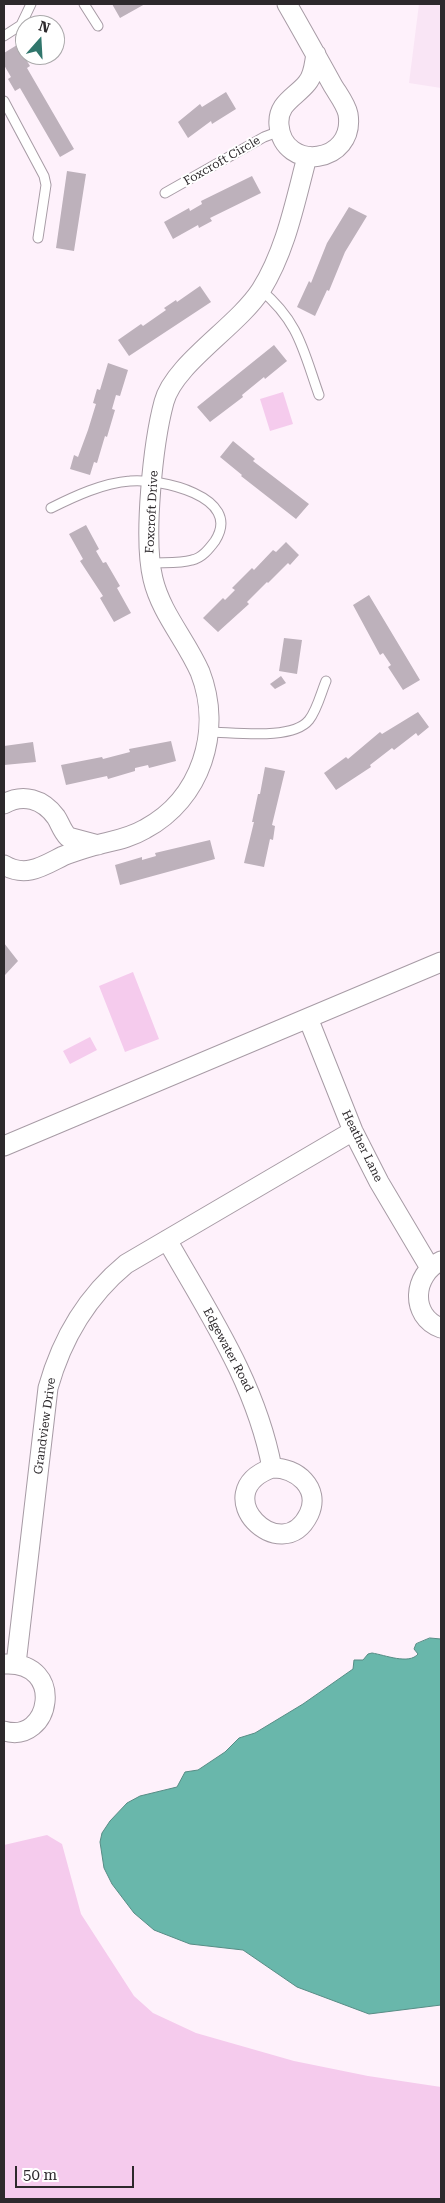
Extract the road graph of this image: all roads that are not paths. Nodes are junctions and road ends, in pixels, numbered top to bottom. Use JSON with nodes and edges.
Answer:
{"nodes":[{"id":1,"x":31,"y":4,"type":"edge"},
{"id":2,"x":84,"y":4,"type":"edge"},
{"id":3,"x":287,"y":4,"type":"edge"},
{"id":4,"x":98,"y":26,"type":"dead end"},
{"id":5,"x":4,"y":36,"type":"edge"},
{"id":6,"x":316,"y":54,"type":"junction"},
{"id":7,"x":4,"y":101,"type":"edge"},
{"id":8,"x":280,"y":131,"type":"junction"},
{"id":9,"x":307,"y":157,"type":"junction"},
{"id":10,"x":165,"y":193,"type":"dead end"},
{"id":11,"x":38,"y":238,"type":"dead end"},
{"id":12,"x":261,"y":290,"type":"junction"},
{"id":13,"x":319,"y":395,"type":"dead end"},
{"id":14,"x":152,"y":482,"type":"junction"},
{"id":15,"x":51,"y":508,"type":"dead end"},
{"id":16,"x":150,"y":563,"type":"junction"},
{"id":17,"x":326,"y":681,"type":"dead end"},
{"id":18,"x":208,"y":732,"type":"junction"},
{"id":19,"x":4,"y":804,"type":"edge"},
{"id":20,"x":99,"y":845,"type":"junction"},
{"id":21,"x":4,"y":865,"type":"edge"},
{"id":22,"x":441,"y":962,"type":"edge"},
{"id":23,"x":308,"y":1018,"type":"junction"},
{"id":24,"x":353,"y":1131,"type":"junction"},
{"id":25,"x":4,"y":1146,"type":"edge"},
{"id":26,"x":168,"y":1240,"type":"junction"},
{"id":27,"x":435,"y":1264,"type":"edge"},
{"id":28,"x":441,"y":1328,"type":"edge"},
{"id":29,"x":272,"y":1468,"type":"dead end"},
{"id":30,"x":10,"y":1664,"type":"edge"},
{"id":31,"x":4,"y":1731,"type":"edge"}],
"edges":[{"from":1,"to":5,"type":"lane"},
{"from":2,"to":4,"type":"lane"},
{"from":3,"to":6,"type":"street"},
{"from":6,"to":8,"type":"street"},
{"from":6,"to":9,"type":"street"},
{"from":7,"to":11,"type":"lane"},
{"from":8,"to":9,"type":"street"},
{"from":8,"to":10,"type":"lane","name":"Foxcroft Circle"},
{"from":9,"to":12,"type":"street","name":"Foxcroft Drive"},
{"from":12,"to":13,"type":"lane"},
{"from":12,"to":14,"type":"street","name":"Foxcroft Drive"},
{"from":14,"to":15,"type":"lane"},
{"from":14,"to":16,"type":"street","name":"Foxcroft Drive"},
{"from":14,"to":16,"type":"lane"},
{"from":16,"to":18,"type":"street","name":"Foxcroft Drive"},
{"from":17,"to":18,"type":"lane"},
{"from":18,"to":20,"type":"street","name":"Foxcroft Drive"},
{"from":19,"to":20,"type":"street","name":"Foxcroft Drive"},
{"from":20,"to":21,"type":"street","name":"Foxcroft Drive"},
{"from":22,"to":23,"type":"street"},
{"from":23,"to":24,"type":"street","name":"Heather Lane"},
{"from":23,"to":25,"type":"street"},
{"from":24,"to":26,"type":"street","name":"Grandview Drive"},
{"from":24,"to":27,"type":"street","name":"Heather Lane"},
{"from":26,"to":29,"type":"street","name":"Edgewater Road"},
{"from":26,"to":30,"type":"street","name":"Grandview Drive"},
{"from":27,"to":28,"type":"street","name":"Heather Lane"},
{"from":30,"to":31,"type":"street","name":"Grandview Drive"}]}
